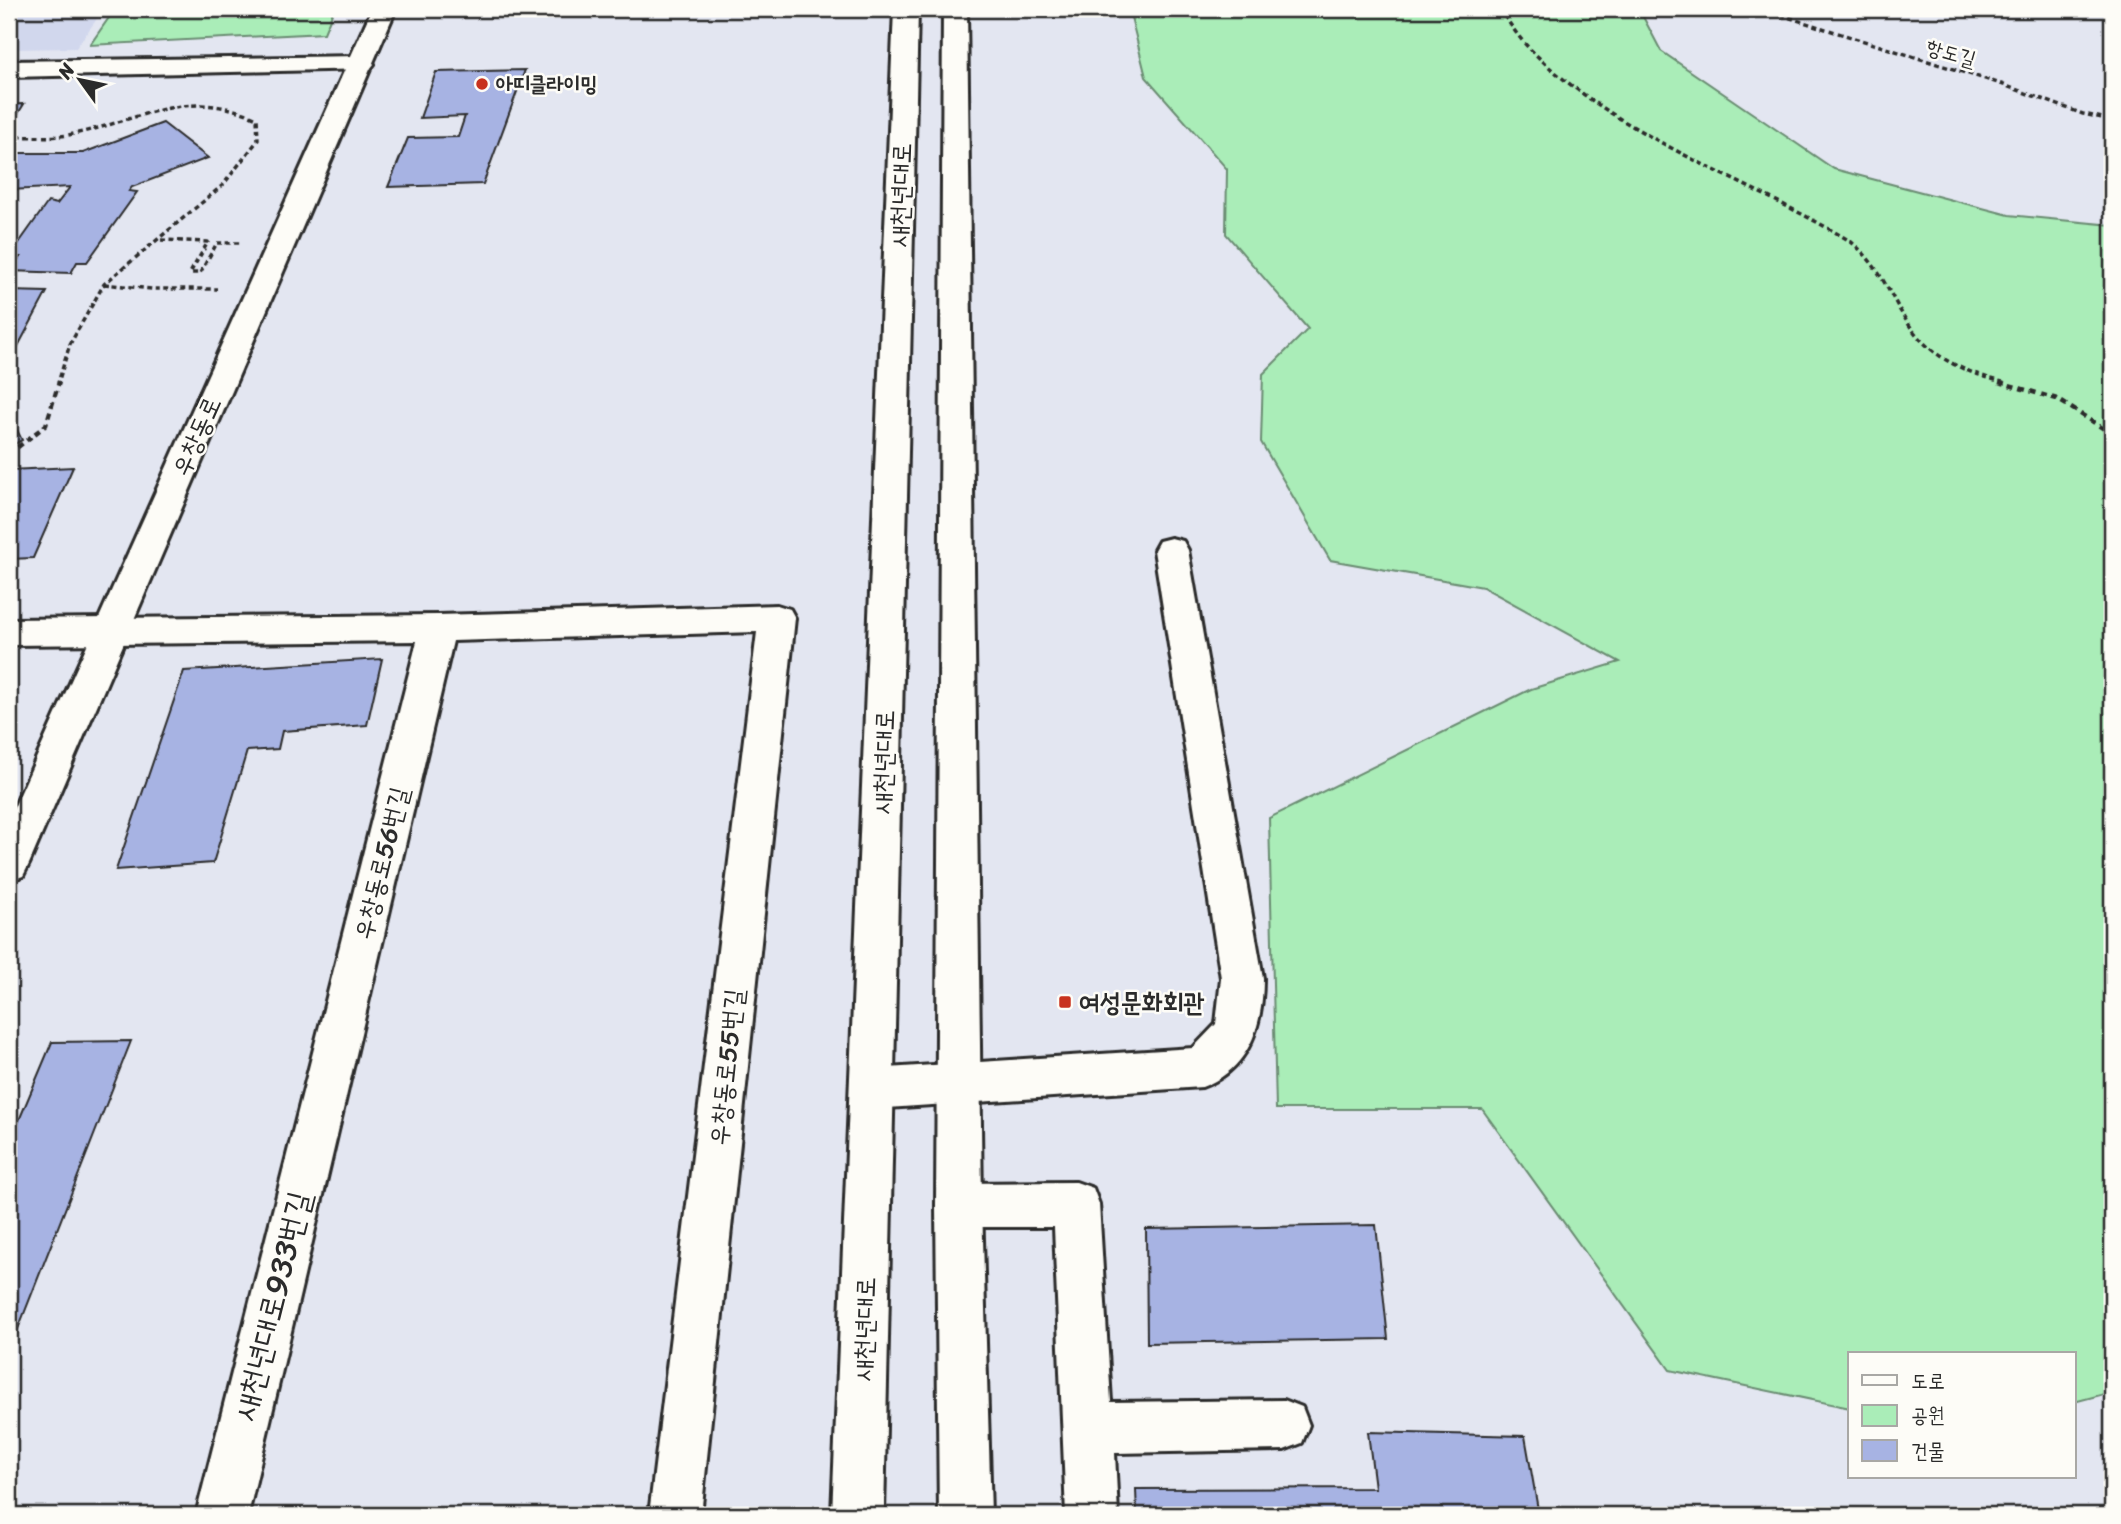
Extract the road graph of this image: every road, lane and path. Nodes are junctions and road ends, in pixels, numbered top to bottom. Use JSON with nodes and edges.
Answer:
{"nodes":[{"id":1,"x":384,"y":9,"type":"edge"},
{"id":2,"x":906,"y":9,"type":"edge"},
{"id":3,"x":955,"y":9,"type":"edge"},
{"id":4,"x":1499,"y":9,"type":"edge"},
{"id":5,"x":1781,"y":15,"type":"dead end"},
{"id":6,"x":360,"y":64,"type":"junction"},
{"id":7,"x":9,"y":69,"type":"edge"},
{"id":8,"x":2112,"y":120,"type":"edge"},
{"id":9,"x":9,"y":137,"type":"edge"},
{"id":10,"x":161,"y":240,"type":"junction"},
{"id":11,"x":245,"y":243,"type":"dead end"},
{"id":12,"x":104,"y":284,"type":"junction"},
{"id":13,"x":225,"y":289,"type":"dead end"},
{"id":14,"x":2112,"y":434,"type":"edge"},
{"id":15,"x":9,"y":454,"type":"edge"},
{"id":16,"x":1171,"y":550,"type":"dead end"},
{"id":17,"x":438,"y":628,"type":"junction"},
{"id":18,"x":9,"y":632,"type":"edge"},
{"id":19,"x":108,"y":632,"type":"junction"},
{"id":20,"x":9,"y":864,"type":"edge"},
{"id":21,"x":958,"y":1085,"type":"junction"},
{"id":22,"x":872,"y":1088,"type":"junction"},
{"id":23,"x":323,"y":1097,"type":"joint"},
{"id":24,"x":959,"y":1205,"type":"junction"},
{"id":25,"x":1284,"y":1425,"type":"dead end"},
{"id":26,"x":1087,"y":1429,"type":"junction"},
{"id":27,"x":222,"y":1515,"type":"edge"},
{"id":28,"x":675,"y":1515,"type":"edge"},
{"id":29,"x":858,"y":1515,"type":"edge"},
{"id":30,"x":965,"y":1515,"type":"edge"},
{"id":31,"x":1093,"y":1515,"type":"edge"}],
"edges":[{"from":1,"to":6,"type":"main road","name":"우창동로"},
{"from":2,"to":22,"type":"main road","name":"새천년대로"},
{"from":3,"to":21,"type":"main road","name":"새천년대로"},
{"from":4,"to":14,"type":"path"},
{"from":5,"to":8,"type":"path","name":"항도길"},
{"from":6,"to":7,"type":"main road"},
{"from":6,"to":19,"type":"main road","name":"우창동로"},
{"from":9,"to":10,"type":"path"},
{"from":10,"to":11,"type":"path"},
{"from":10,"to":12,"type":"path"},
{"from":12,"to":13,"type":"path"},
{"from":12,"to":15,"type":"path"},
{"from":16,"to":21,"type":"main road"},
{"from":17,"to":19,"type":"main road"},
{"from":17,"to":23,"type":"main road","name":"우창동로56번길"},
{"from":17,"to":28,"type":"main road","name":"우창동로55번길"},
{"from":18,"to":19,"type":"main road"},
{"from":19,"to":20,"type":"main road","name":"우창동로"},
{"from":21,"to":22,"type":"main road"},
{"from":21,"to":24,"type":"main road","name":"새천년대로"},
{"from":22,"to":29,"type":"main road","name":"새천년대로"},
{"from":23,"to":27,"type":"main road","name":"새천년대로933번길"},
{"from":24,"to":26,"type":"main road"},
{"from":24,"to":30,"type":"main road","name":"새천년대로"},
{"from":25,"to":26,"type":"main road"},
{"from":26,"to":31,"type":"main road"}]}
